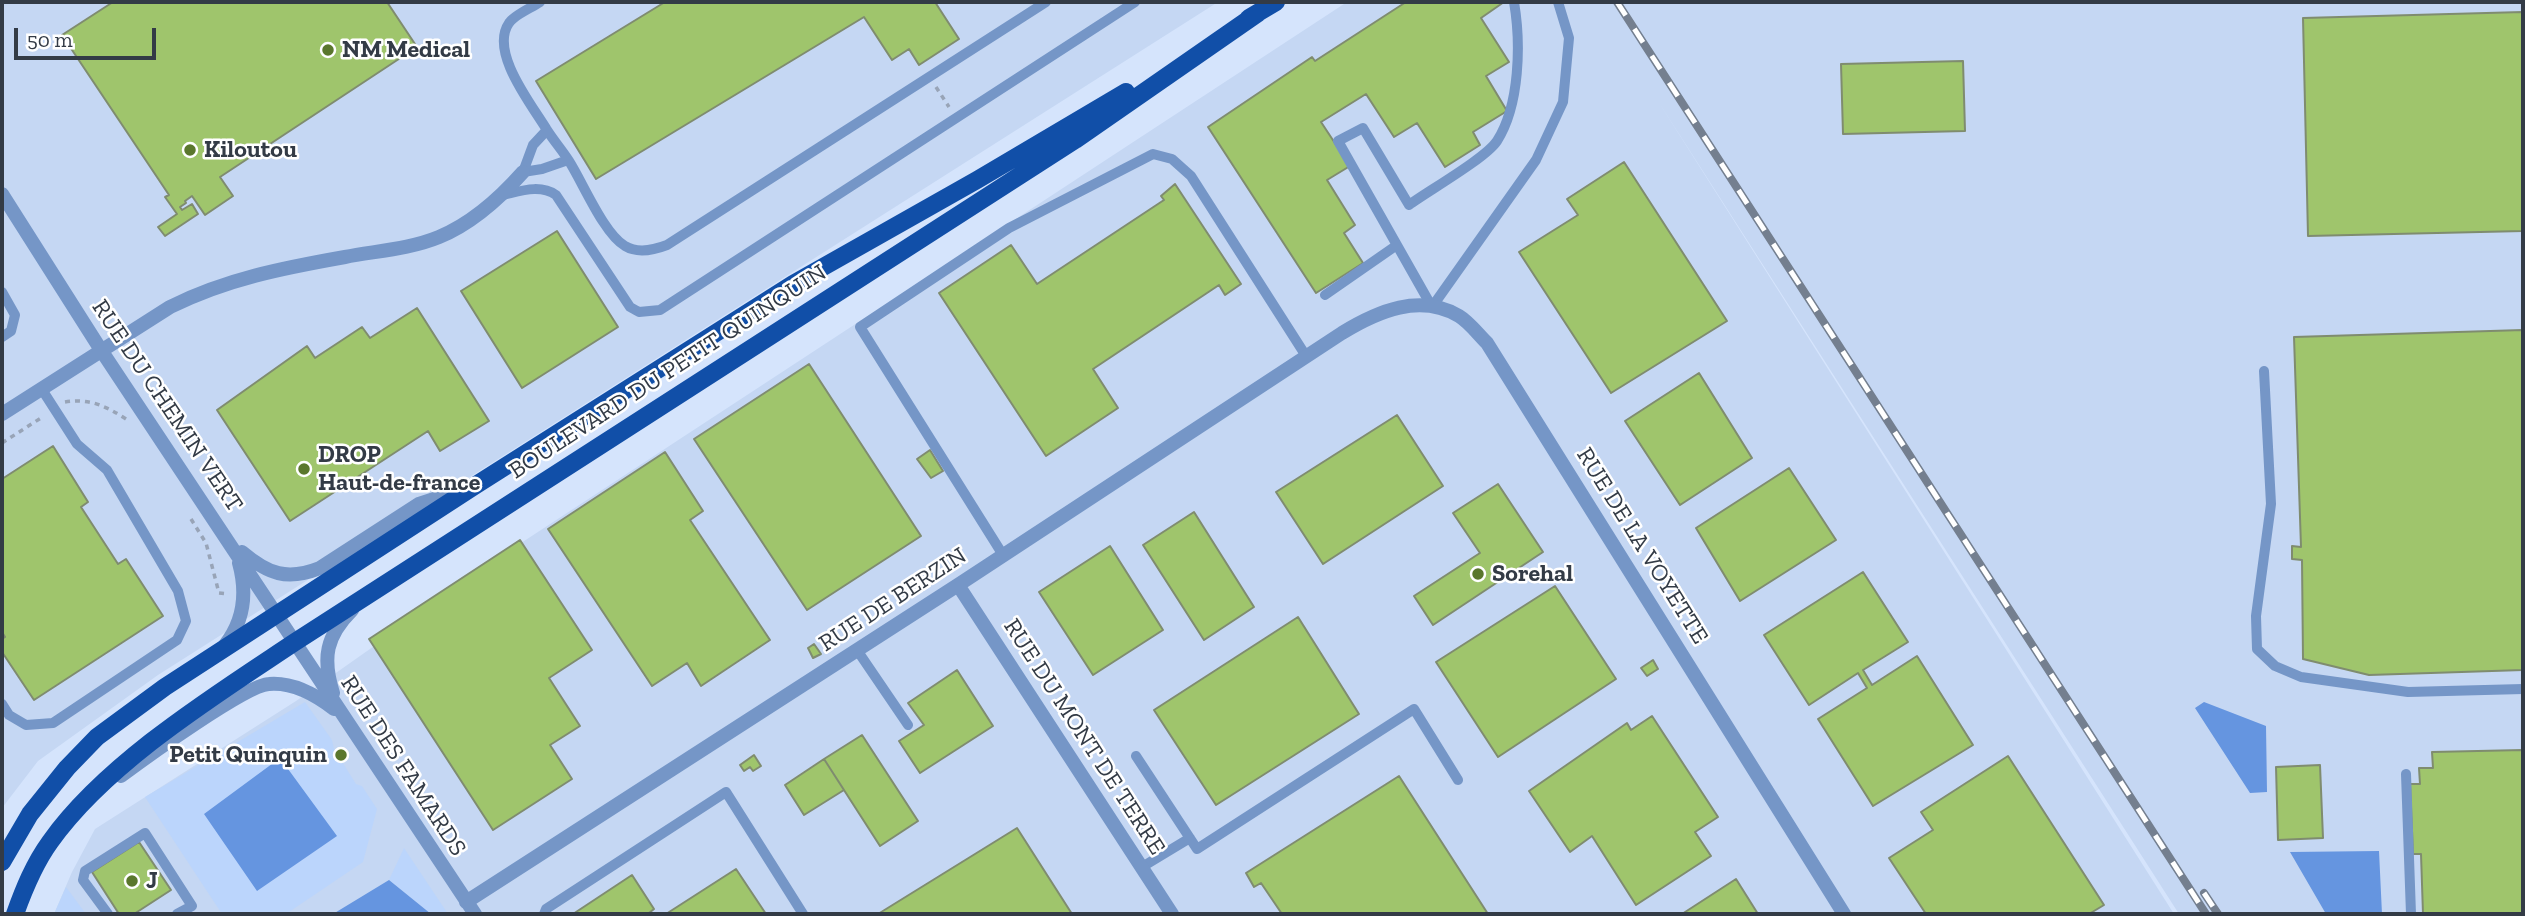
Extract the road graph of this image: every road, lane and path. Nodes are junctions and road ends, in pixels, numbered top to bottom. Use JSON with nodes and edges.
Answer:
{"nodes":[{"id":1,"x":540,"y":2,"type":"edge"},
{"id":2,"x":1046,"y":2,"type":"edge"},
{"id":3,"x":1135,"y":2,"type":"edge"},
{"id":4,"x":1276,"y":2,"type":"edge"},
{"id":5,"x":1514,"y":2,"type":"edge"},
{"id":6,"x":1558,"y":2,"type":"edge"},
{"id":7,"x":1258,"y":13,"type":"junction"},
{"id":8,"x":929,"y":77,"type":"junction"},
{"id":9,"x":956,"y":118,"type":"junction"},
{"id":10,"x":547,"y":130,"type":"junction"},
{"id":11,"x":568,"y":160,"type":"junction"},
{"id":12,"x":523,"y":172,"type":"junction"},
{"id":13,"x":2,"y":194,"type":"edge"},
{"id":14,"x":503,"y":195,"type":"junction"},
{"id":15,"x":1397,"y":246,"type":"junction"},
{"id":16,"x":2,"y":292,"type":"edge"},
{"id":17,"x":1325,"y":295,"type":"dead end"},
{"id":18,"x":1432,"y":307,"type":"junction"},
{"id":19,"x":1342,"y":333,"type":"joint"},
{"id":20,"x":2,"y":337,"type":"edge"},
{"id":21,"x":101,"y":349,"type":"junction"},
{"id":22,"x":1306,"y":356,"type":"junction"},
{"id":23,"x":2264,"y":371,"type":"dead end"},
{"id":24,"x":41,"y":388,"type":"junction"},
{"id":25,"x":54,"y":409,"type":"junction"},
{"id":26,"x":2,"y":414,"type":"edge"},
{"id":27,"x":132,"y":422,"type":"dead end"},
{"id":28,"x":2,"y":443,"type":"edge"},
{"id":29,"x":476,"y":485,"type":"junction"},
{"id":30,"x":186,"y":510,"type":"dead end"},
{"id":31,"x":230,"y":542,"type":"junction"},
{"id":32,"x":1003,"y":555,"type":"junction"},
{"id":33,"x":958,"y":585,"type":"junction"},
{"id":34,"x":244,"y":597,"type":"junction"},
{"id":35,"x":363,"y":598,"type":"junction"},
{"id":36,"x":277,"y":614,"type":"junction"},
{"id":37,"x":295,"y":642,"type":"junction"},
{"id":38,"x":857,"y":650,"type":"junction"},
{"id":39,"x":220,"y":651,"type":"junction"},
{"id":40,"x":2523,"y":689,"type":"edge"},
{"id":41,"x":2,"y":704,"type":"edge"},
{"id":42,"x":343,"y":717,"type":"junction"},
{"id":43,"x":908,"y":726,"type":"dead end"},
{"id":44,"x":1136,"y":756,"type":"dead end"},
{"id":45,"x":2406,"y":774,"type":"dead end"},
{"id":46,"x":1458,"y":780,"type":"dead end"},
{"id":47,"x":80,"y":805,"type":"junction"},
{"id":48,"x":1190,"y":838,"type":"junction"},
{"id":49,"x":2,"y":862,"type":"edge"},
{"id":50,"x":1142,"y":867,"type":"junction"},
{"id":51,"x":470,"y":908,"type":"edge"},
{"id":52,"x":15,"y":914,"type":"edge"},
{"id":53,"x":108,"y":914,"type":"edge"},
{"id":54,"x":177,"y":914,"type":"edge"},
{"id":55,"x":544,"y":914,"type":"edge"},
{"id":56,"x":803,"y":914,"type":"edge"},
{"id":57,"x":1172,"y":914,"type":"edge"},
{"id":58,"x":1844,"y":914,"type":"edge"},
{"id":59,"x":2411,"y":914,"type":"edge"}],
"edges":[{"from":1,"to":10,"type":"lane"},
{"from":2,"to":8,"type":"lane"},
{"from":3,"to":9,"type":"lane"},
{"from":4,"to":7,"type":"main road","name":"BOULEVARD DU PETIT QUINQUIN"},
{"from":5,"to":15,"type":"lane"},
{"from":6,"to":18,"type":"lane"},
{"from":7,"to":29,"type":"main road","name":"BOULEVARD DU PETIT QUINQUIN"},
{"from":7,"to":35,"type":"main road","name":"BOULEVARD DU PETIT QUINQUIN"},
{"from":8,"to":9,"type":"path"},
{"from":8,"to":11,"type":"lane"},
{"from":9,"to":14,"type":"lane"},
{"from":10,"to":11,"type":"lane"},
{"from":10,"to":12,"type":"lane"},
{"from":11,"to":12,"type":"lane"},
{"from":12,"to":14,"type":"street"},
{"from":13,"to":21,"type":"street","name":"RUE DU CHEMIN VERT"},
{"from":14,"to":21,"type":"street"},
{"from":15,"to":17,"type":"lane"},
{"from":15,"to":18,"type":"lane"},
{"from":16,"to":20,"type":"lane"},
{"from":18,"to":19,"type":"street","name":"RUE DE LA VOYETTE"},
{"from":18,"to":58,"type":"street","name":"RUE DE LA VOYETTE"},
{"from":19,"to":22,"type":"street","name":"RUE DE BERZIN"},
{"from":21,"to":24,"type":"street"},
{"from":21,"to":31,"type":"street","name":"RUE DU CHEMIN VERT"},
{"from":22,"to":32,"type":"street","name":"RUE DE BERZIN"},
{"from":22,"to":32,"type":"lane"},
{"from":23,"to":40,"type":"lane"},
{"from":24,"to":25,"type":"lane"},
{"from":24,"to":26,"type":"street"},
{"from":25,"to":27,"type":"path"},
{"from":25,"to":28,"type":"path"},
{"from":25,"to":41,"type":"lane"},
{"from":29,"to":31,"type":"street"},
{"from":29,"to":36,"type":"main road","name":"BOULEVARD DU PETIT QUINQUIN"},
{"from":30,"to":34,"type":"path"},
{"from":31,"to":34,"type":"street"},
{"from":31,"to":36,"type":"street","name":"RUE DU CHEMIN VERT"},
{"from":32,"to":33,"type":"street","name":"RUE DE BERZIN"},
{"from":33,"to":38,"type":"street","name":"RUE DE BERZIN"},
{"from":33,"to":50,"type":"street","name":"RUE DU MONT DE TERRE"},
{"from":34,"to":39,"type":"street"},
{"from":35,"to":37,"type":"main road","name":"BOULEVARD DU PETIT QUINQUIN"},
{"from":35,"to":42,"type":"street"},
{"from":36,"to":37,"type":"street","name":"RUE DU CHEMIN VERT"},
{"from":36,"to":39,"type":"main road","name":"BOULEVARD DU PETIT QUINQUIN"},
{"from":37,"to":42,"type":"street","name":"RUE DES FAMARDS"},
{"from":37,"to":47,"type":"main road","name":"BOULEVARD DU PETIT QUINQUIN"},
{"from":38,"to":43,"type":"lane"},
{"from":38,"to":51,"type":"street","name":"RUE DE BERZIN"},
{"from":39,"to":49,"type":"main road","name":"BOULEVARD DU PETIT QUINQUIN"},
{"from":42,"to":47,"type":"street"},
{"from":42,"to":51,"type":"street","name":"RUE DES FAMARDS"},
{"from":44,"to":48,"type":"lane"},
{"from":45,"to":59,"type":"lane"},
{"from":46,"to":48,"type":"lane"},
{"from":47,"to":52,"type":"main road","name":"BOULEVARD DU PETIT QUINQUIN"},
{"from":48,"to":50,"type":"lane"},
{"from":50,"to":57,"type":"street","name":"RUE DU MONT DE TERRE"},
{"from":53,"to":54,"type":"lane"},
{"from":55,"to":56,"type":"lane"}]}
